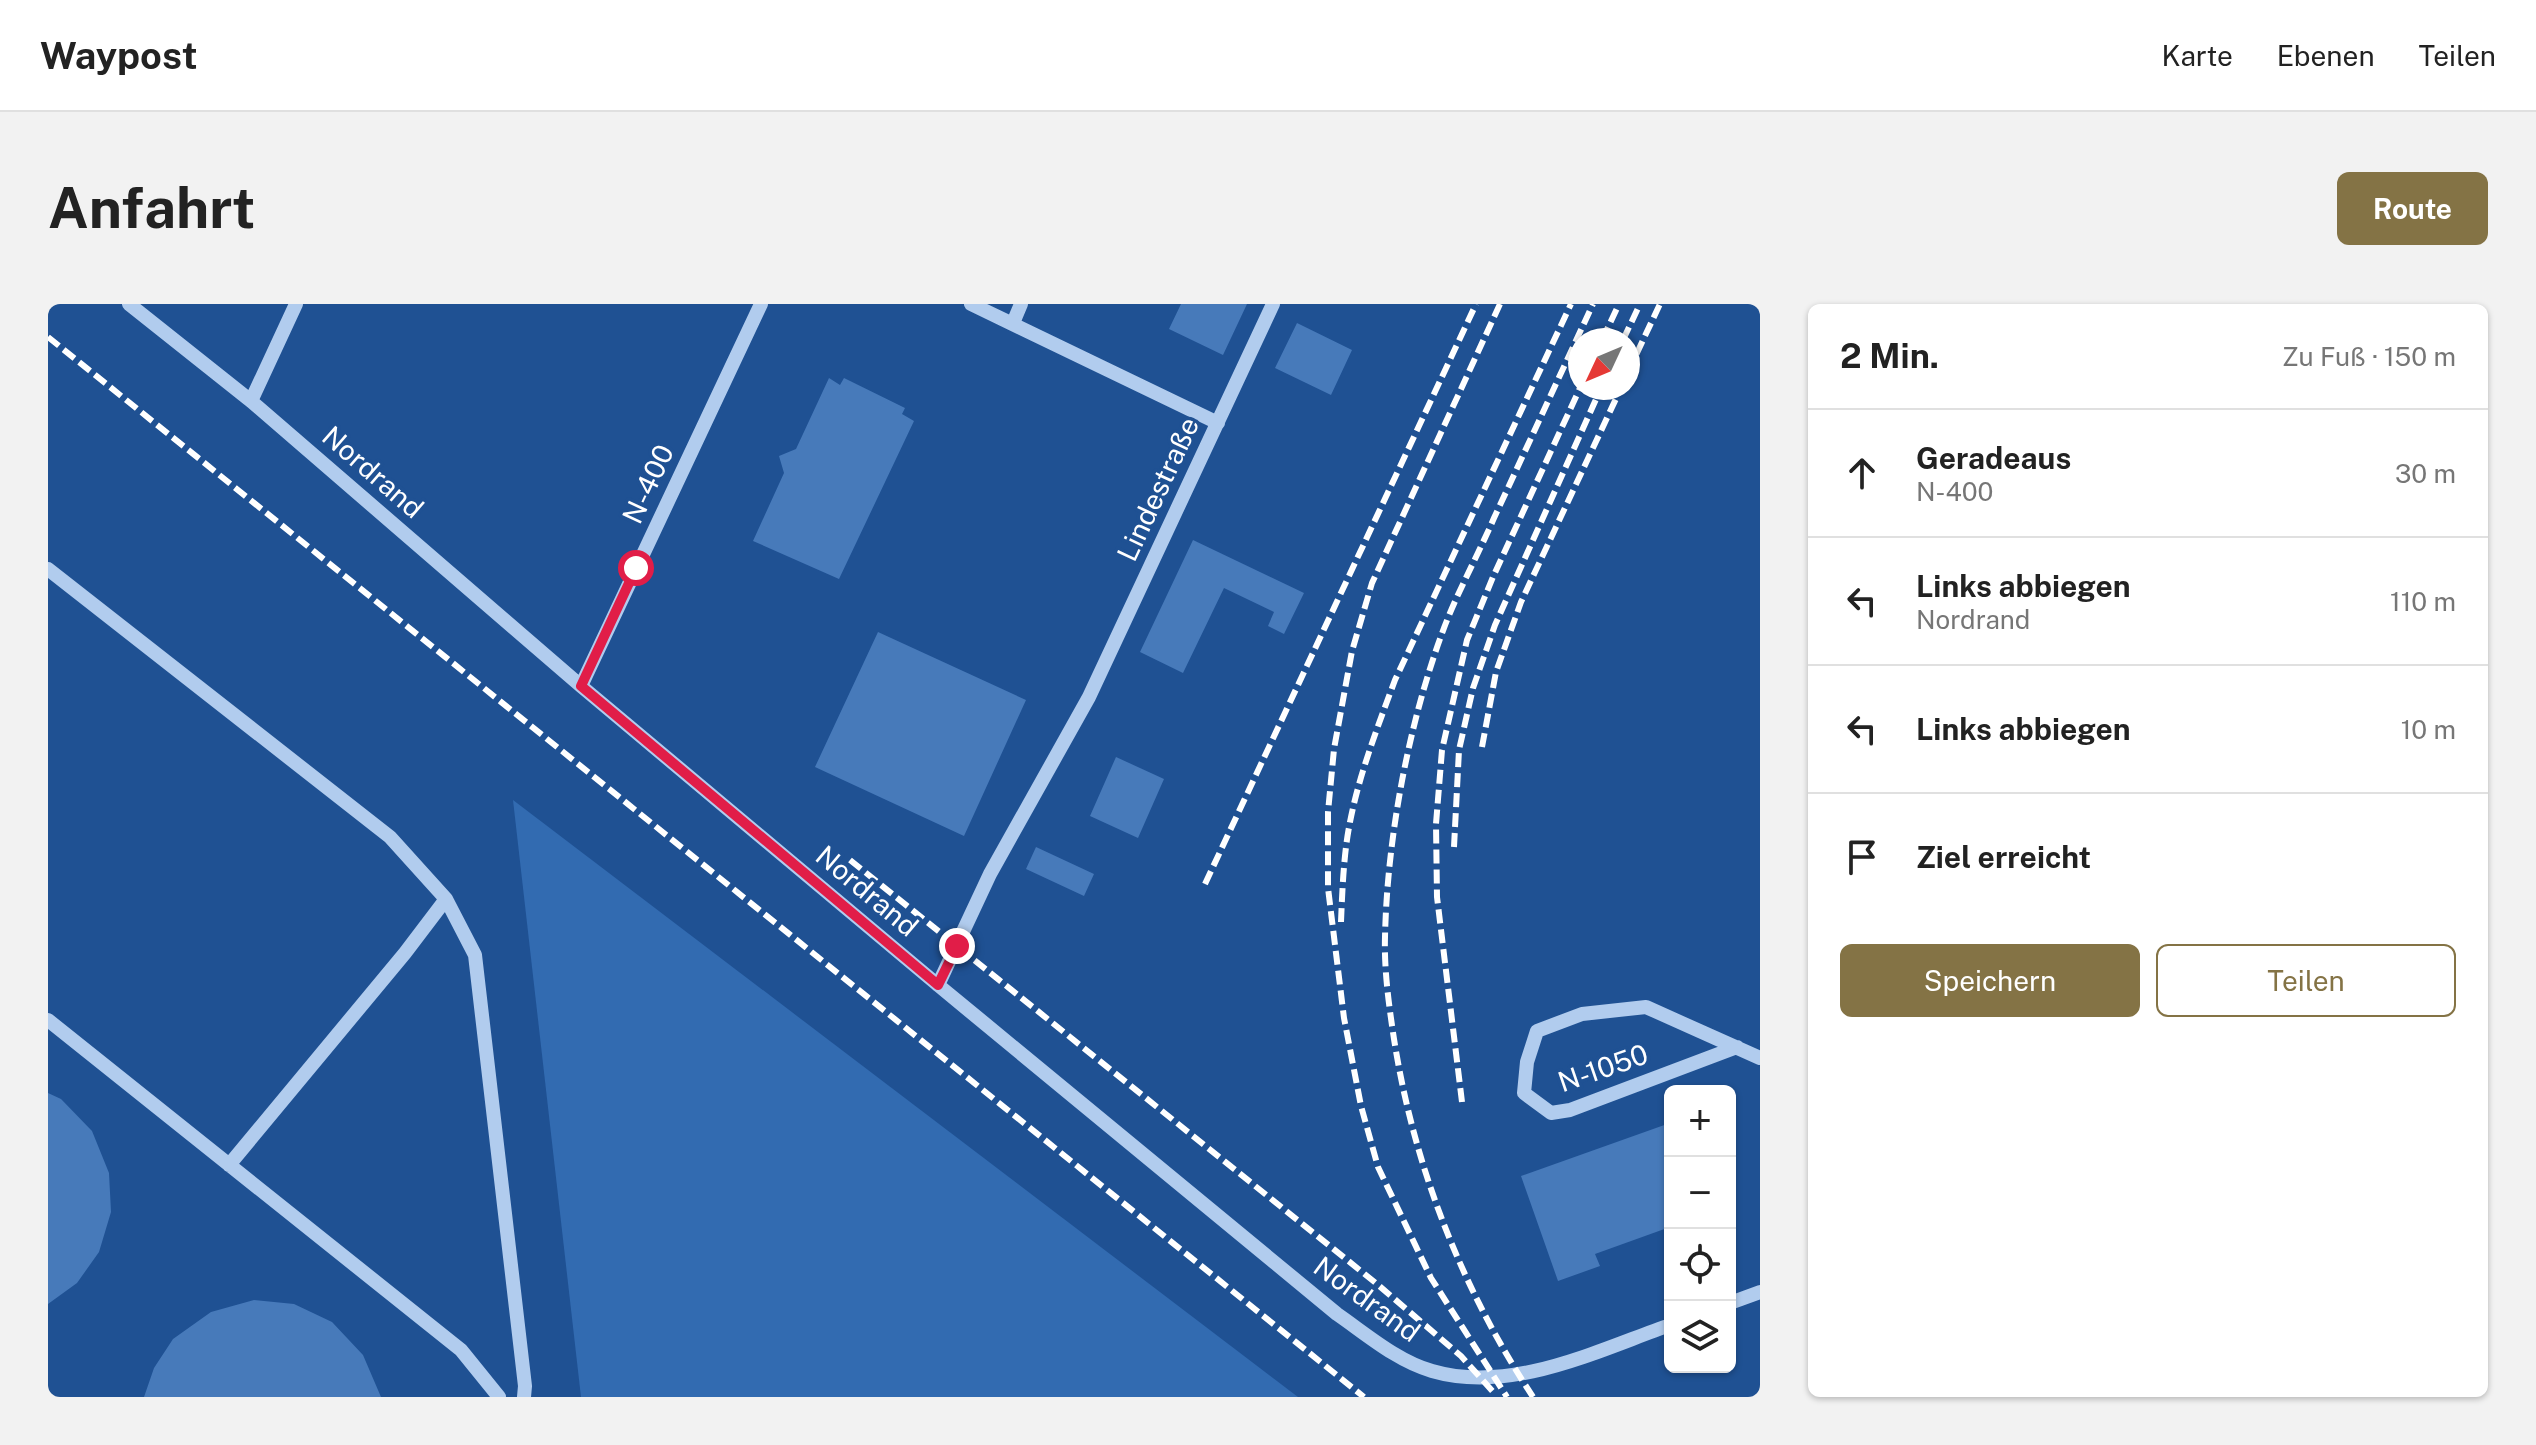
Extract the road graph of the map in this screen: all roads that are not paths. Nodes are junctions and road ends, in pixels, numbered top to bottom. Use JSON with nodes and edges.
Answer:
{"nodes":[{"id":1,"x":129,"y":304,"type":"edge"},
{"id":2,"x":296,"y":304,"type":"edge"},
{"id":3,"x":761,"y":304,"type":"edge"},
{"id":4,"x":971,"y":304,"type":"edge"},
{"id":5,"x":1021,"y":304,"type":"edge"},
{"id":6,"x":1273,"y":304,"type":"edge"},
{"id":7,"x":1013,"y":323,"type":"junction"},
{"id":8,"x":251,"y":401,"type":"junction"},
{"id":9,"x":1218,"y":423,"type":"junction"},
{"id":10,"x":48,"y":569,"type":"edge"},
{"id":11,"x":581,"y":686,"type":"junction"},
{"id":12,"x":446,"y":899,"type":"junction"},
{"id":13,"x":938,"y":985,"type":"junction"},
{"id":14,"x":48,"y":1020,"type":"edge"},
{"id":15,"x":1737,"y":1047,"type":"junction"},
{"id":16,"x":1760,"y":1058,"type":"edge"},
{"id":17,"x":229,"y":1165,"type":"junction"},
{"id":18,"x":1760,"y":1292,"type":"edge"},
{"id":19,"x":1735,"y":1301,"type":"edge"},
{"id":20,"x":1664,"y":1327,"type":"edge"},
{"id":21,"x":498,"y":1397,"type":"edge"},
{"id":22,"x":524,"y":1397,"type":"edge"}],
"edges":[{"from":1,"to":8,"type":"lane","name":"Nordrand"},
{"from":2,"to":8,"type":"lane"},
{"from":3,"to":11,"type":"lane","name":"N-400"},
{"from":4,"to":7,"type":"lane"},
{"from":5,"to":7,"type":"lane"},
{"from":6,"to":9,"type":"lane","name":"Lindestraße"},
{"from":7,"to":9,"type":"lane"},
{"from":8,"to":11,"type":"lane","name":"Nordrand"},
{"from":9,"to":13,"type":"lane","name":"Lindestraße"},
{"from":10,"to":12,"type":"lane"},
{"from":11,"to":13,"type":"lane","name":"Nordrand"},
{"from":12,"to":17,"type":"lane"},
{"from":12,"to":22,"type":"lane"},
{"from":13,"to":20,"type":"lane","name":"Nordrand"},
{"from":14,"to":17,"type":"lane"},
{"from":15,"to":15,"type":"lane","name":"N-1050"},
{"from":15,"to":16,"type":"lane","name":"N-1050"},
{"from":17,"to":21,"type":"lane"},
{"from":18,"to":19,"type":"lane"}]}
